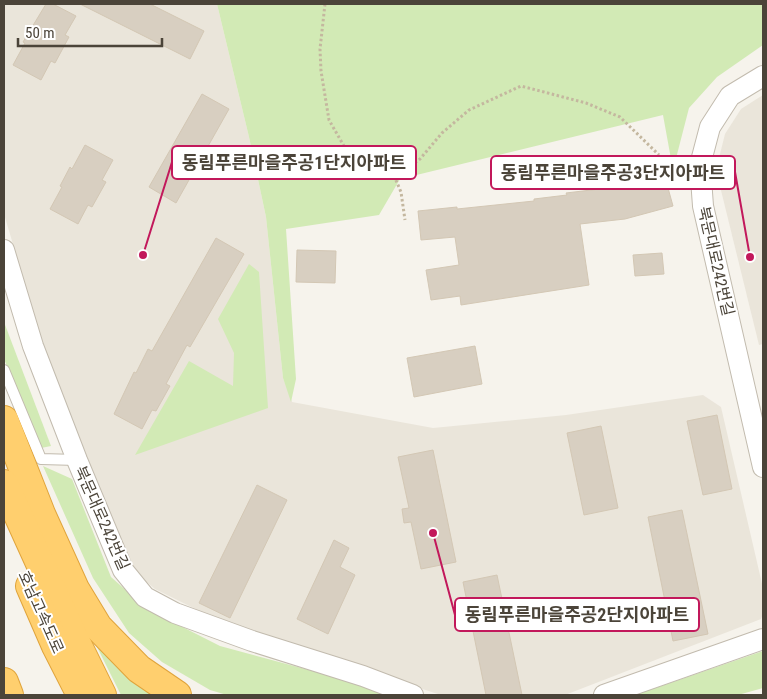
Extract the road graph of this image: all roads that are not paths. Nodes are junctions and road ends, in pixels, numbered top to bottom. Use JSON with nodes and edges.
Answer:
{"nodes":[{"id":1,"x":763,"y":76,"type":"edge"},
{"id":2,"x":4,"y":250,"type":"edge"},
{"id":3,"x":4,"y":370,"type":"edge"},
{"id":4,"x":4,"y":420,"type":"edge"},
{"id":5,"x":77,"y":460,"type":"junction"},
{"id":6,"x":763,"y":467,"type":"edge"},
{"id":7,"x":4,"y":484,"type":"edge"},
{"id":8,"x":4,"y":528,"type":"edge"},
{"id":9,"x":763,"y":639,"type":"edge"},
{"id":10,"x":64,"y":641,"type":"junction"},
{"id":11,"x":4,"y":682,"type":"edge"},
{"id":12,"x":9,"y":695,"type":"edge"},
{"id":13,"x":81,"y":695,"type":"edge"},
{"id":14,"x":102,"y":695,"type":"edge"},
{"id":15,"x":177,"y":695,"type":"edge"},
{"id":16,"x":413,"y":695,"type":"edge"},
{"id":17,"x":604,"y":695,"type":"edge"}],
"edges":[{"from":1,"to":6,"type":"street","name":"북문대로242번길"},
{"from":2,"to":5,"type":"street","name":"북문대로242번길"},
{"from":3,"to":5,"type":"lane"},
{"from":4,"to":15,"type":"highway"},
{"from":5,"to":16,"type":"street","name":"북문대로242번길"},
{"from":7,"to":10,"type":"highway"},
{"from":8,"to":10,"type":"highway","name":"호남고속도로"},
{"from":9,"to":17,"type":"street"},
{"from":10,"to":13,"type":"highway","name":"호남고속도로"},
{"from":10,"to":14,"type":"highway"},
{"from":11,"to":12,"type":"highway"}]}
